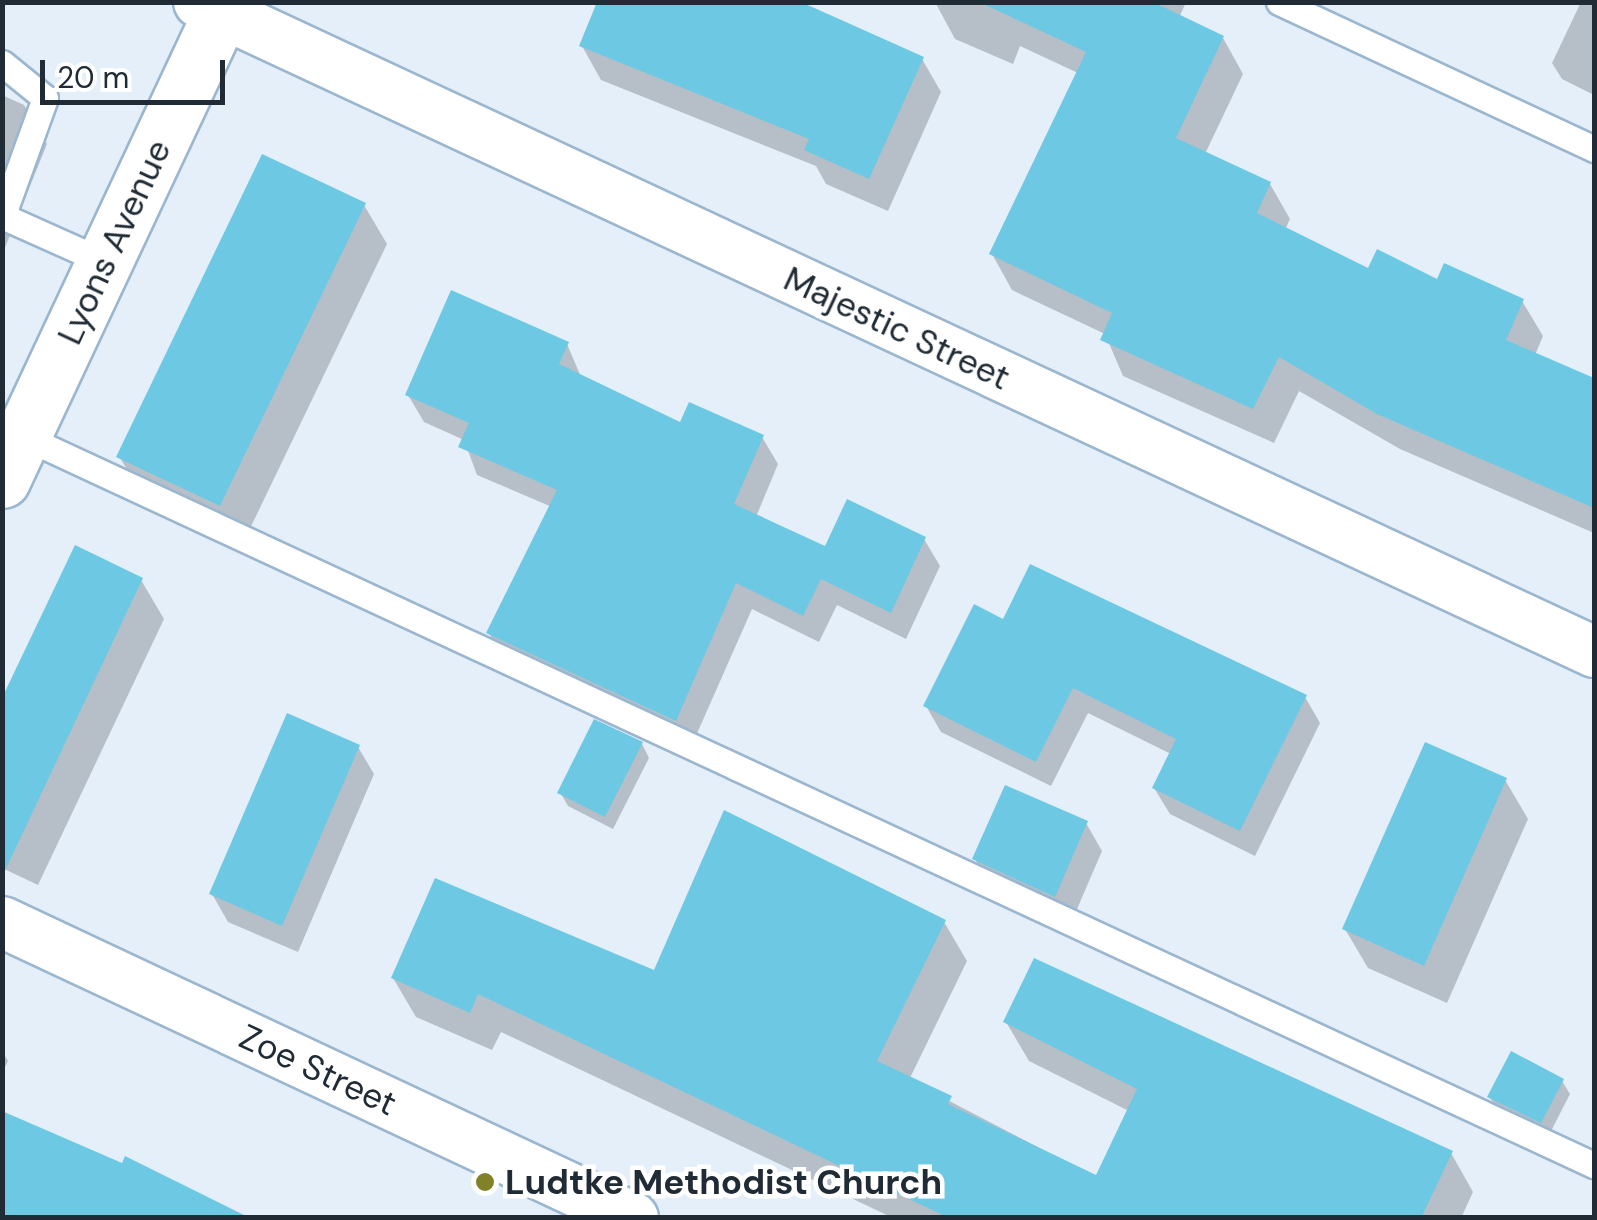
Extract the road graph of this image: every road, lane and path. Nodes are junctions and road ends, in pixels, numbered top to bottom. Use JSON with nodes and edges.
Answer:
{"nodes":[{"id":1,"x":1279,"y":2,"type":"edge"},
{"id":2,"x":215,"y":6,"type":"edge"},
{"id":3,"x":2,"y":64,"type":"edge"},
{"id":4,"x":1594,"y":148,"type":"edge"},
{"id":5,"x":3,"y":215,"type":"edge"},
{"id":6,"x":105,"y":262,"type":"junction"},
{"id":7,"x":9,"y":448,"type":"edge"},
{"id":8,"x":1594,"y":652,"type":"edge"},
{"id":9,"x":2,"y":922,"type":"edge"},
{"id":10,"x":1594,"y":1165,"type":"edge"},
{"id":11,"x":633,"y":1218,"type":"edge"}],
"edges":[{"from":1,"to":4,"type":"lane"},
{"from":2,"to":6,"type":"street","name":"Lyons Avenue"},
{"from":2,"to":8,"type":"street","name":"Majestic Street"},
{"from":3,"to":5,"type":"lane"},
{"from":5,"to":6,"type":"lane"},
{"from":6,"to":7,"type":"street","name":"Lyons Avenue"},
{"from":7,"to":10,"type":"lane"},
{"from":9,"to":11,"type":"street","name":"Zoe Street"}]}
